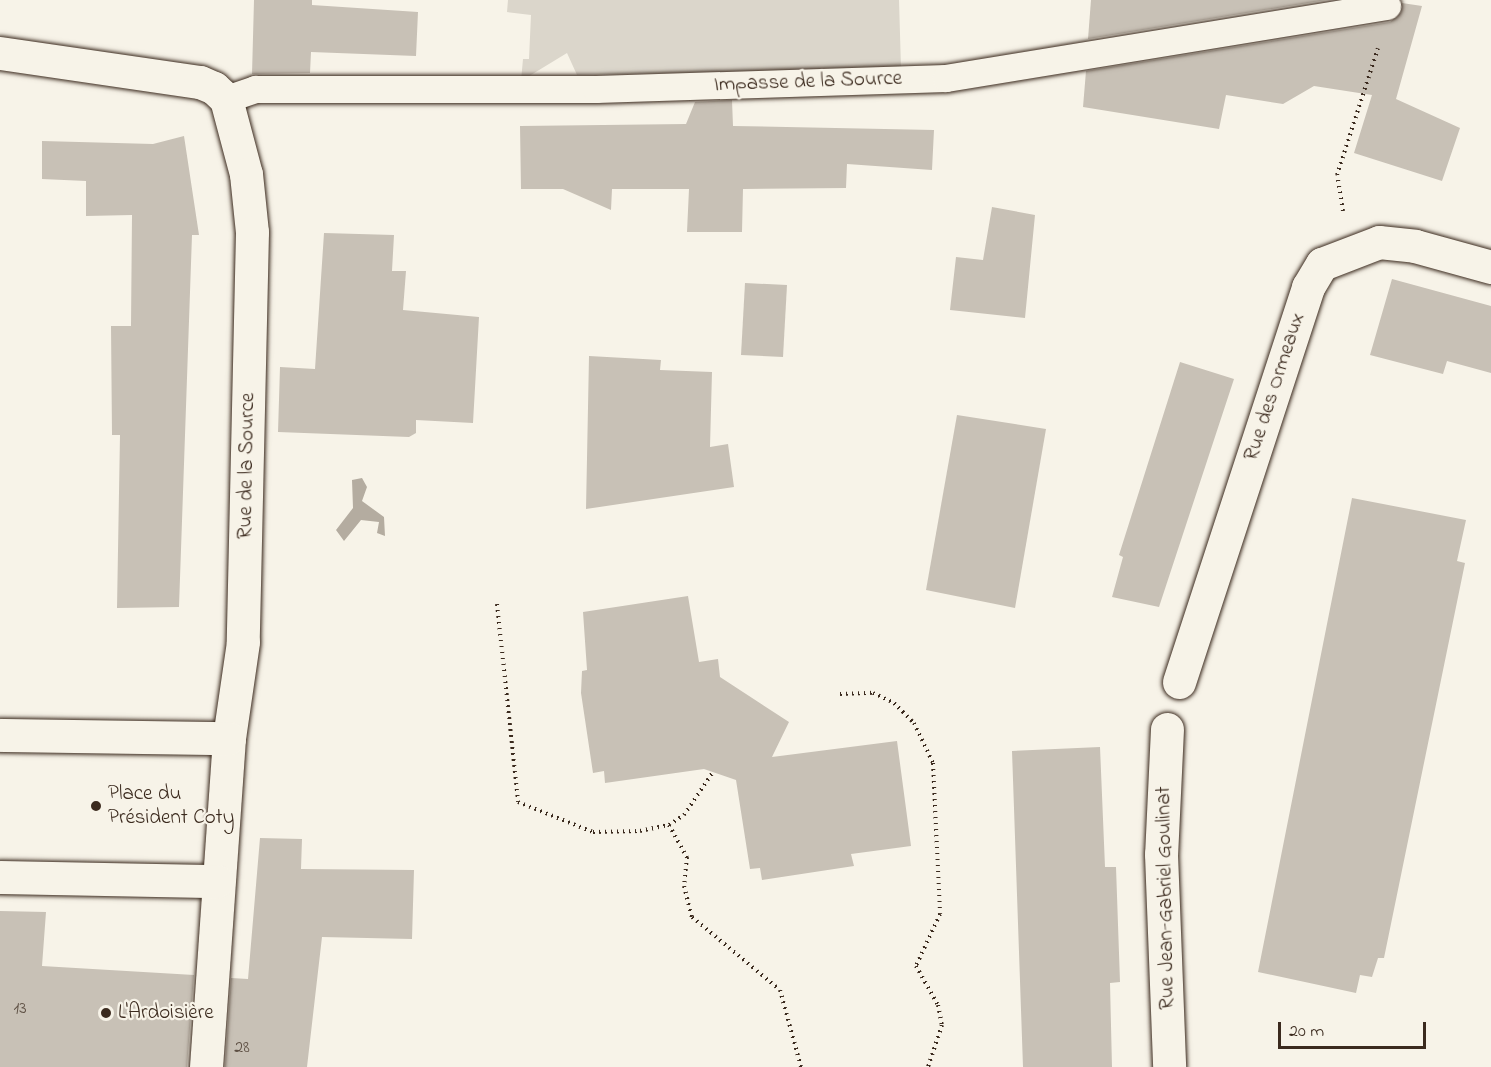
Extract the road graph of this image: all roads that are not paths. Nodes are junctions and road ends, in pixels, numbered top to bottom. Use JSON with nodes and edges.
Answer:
{"nodes":[{"id":1,"x":1387,"y":6,"type":"road end"},
{"id":2,"x":0,"y":53,"type":"edge"},
{"id":3,"x":226,"y":99,"type":"junction"},
{"id":4,"x":1491,"y":267,"type":"edge"},
{"id":5,"x":1179,"y":682,"type":"dead end"},
{"id":6,"x":1167,"y":729,"type":"dead end"},
{"id":7,"x":0,"y":735,"type":"edge"},
{"id":8,"x":229,"y":738,"type":"junction"},
{"id":9,"x":0,"y":878,"type":"edge"},
{"id":10,"x":217,"y":881,"type":"junction"},
{"id":11,"x":206,"y":1067,"type":"edge"},
{"id":12,"x":1168,"y":1067,"type":"edge"}],
"edges":[{"from":1,"to":3,"type":"lane","name":"Impasse de la Source"},
{"from":2,"to":3,"type":"street"},
{"from":3,"to":8,"type":"street","name":"Rue de la Source"},
{"from":4,"to":5,"type":"street","name":"Rue des Ormeaux"},
{"from":6,"to":12,"type":"street","name":"Rue Jean-Gabriel Goulinat"},
{"from":7,"to":8,"type":"street"},
{"from":8,"to":10,"type":"street","name":"Rue de la Source"},
{"from":9,"to":10,"type":"street"},
{"from":10,"to":11,"type":"street","name":"Rue de la Source"}]}
